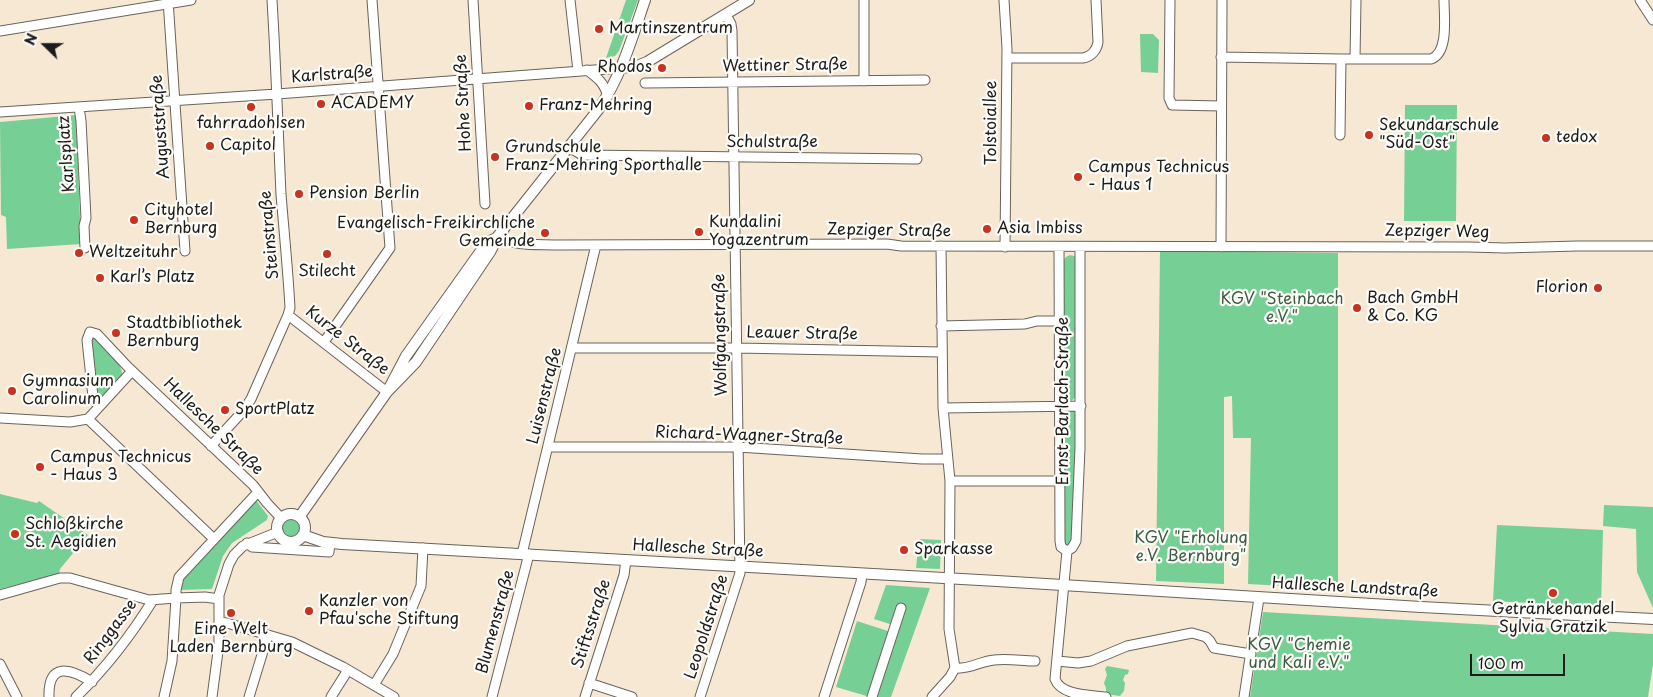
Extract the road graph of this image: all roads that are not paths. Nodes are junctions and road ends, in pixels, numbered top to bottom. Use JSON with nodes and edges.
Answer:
{"nodes":[{"id":1,"x":191,"y":0,"type":"edge"},
{"id":2,"x":272,"y":0,"type":"edge"},
{"id":3,"x":372,"y":0,"type":"edge"},
{"id":4,"x":473,"y":0,"type":"edge"},
{"id":5,"x":570,"y":0,"type":"edge"},
{"id":6,"x":646,"y":0,"type":"edge"},
{"id":7,"x":750,"y":0,"type":"edge"},
{"id":8,"x":864,"y":0,"type":"edge"},
{"id":9,"x":1004,"y":0,"type":"edge"},
{"id":10,"x":1096,"y":0,"type":"edge"},
{"id":11,"x":1170,"y":0,"type":"edge"},
{"id":12,"x":1222,"y":0,"type":"edge"},
{"id":13,"x":1356,"y":0,"type":"edge"},
{"id":14,"x":1444,"y":0,"type":"edge"},
{"id":15,"x":1640,"y":0,"type":"edge"},
{"id":16,"x":168,"y":2,"type":"edge"},
{"id":17,"x":726,"y":15,"type":"junction"},
{"id":18,"x":1653,"y":20,"type":"edge"},
{"id":19,"x":0,"y":31,"type":"edge"},
{"id":20,"x":1222,"y":57,"type":"junction"},
{"id":21,"x":1007,"y":58,"type":"junction"},
{"id":22,"x":1341,"y":59,"type":"junction"},
{"id":23,"x":1355,"y":59,"type":"junction"},
{"id":24,"x":621,"y":68,"type":"junction"},
{"id":25,"x":583,"y":70,"type":"junction"},
{"id":26,"x":478,"y":80,"type":"junction"},
{"id":27,"x":925,"y":80,"type":"dead end"},
{"id":28,"x":864,"y":81,"type":"junction"},
{"id":29,"x":732,"y":82,"type":"junction"},
{"id":30,"x":645,"y":83,"type":"dead end"},
{"id":31,"x":378,"y":86,"type":"junction"},
{"id":32,"x":276,"y":94,"type":"junction"},
{"id":33,"x":608,"y":96,"type":"junction"},
{"id":34,"x":175,"y":102,"type":"junction"},
{"id":35,"x":1221,"y":106,"type":"junction"},
{"id":36,"x":79,"y":107,"type":"junction"},
{"id":37,"x":0,"y":112,"type":"edge"},
{"id":38,"x":1340,"y":135,"type":"dead end"},
{"id":39,"x":569,"y":147,"type":"junction"},
{"id":40,"x":733,"y":158,"type":"junction"},
{"id":41,"x":917,"y":159,"type":"dead end"},
{"id":42,"x":485,"y":204,"type":"dead end"},
{"id":43,"x":498,"y":236,"type":"junction"},
{"id":44,"x":596,"y":245,"type":"junction"},
{"id":45,"x":735,"y":245,"type":"junction"},
{"id":46,"x":941,"y":246,"type":"junction"},
{"id":47,"x":1653,"y":246,"type":"edge"},
{"id":48,"x":1005,"y":247,"type":"junction"},
{"id":49,"x":1059,"y":247,"type":"junction"},
{"id":50,"x":1080,"y":247,"type":"junction"},
{"id":51,"x":1221,"y":247,"type":"junction"},
{"id":52,"x":85,"y":248,"type":"dead end"},
{"id":53,"x":185,"y":251,"type":"dead end"},
{"id":54,"x":288,"y":315,"type":"junction"},
{"id":55,"x":1059,"y":321,"type":"junction"},
{"id":56,"x":941,"y":326,"type":"junction"},
{"id":57,"x":324,"y":342,"type":"junction"},
{"id":58,"x":572,"y":348,"type":"junction"},
{"id":59,"x":737,"y":348,"type":"junction"},
{"id":60,"x":941,"y":352,"type":"junction"},
{"id":61,"x":132,"y":371,"type":"junction"},
{"id":62,"x":387,"y":392,"type":"junction"},
{"id":63,"x":100,"y":405,"type":"junction"},
{"id":64,"x":1081,"y":406,"type":"junction"},
{"id":65,"x":1059,"y":407,"type":"junction"},
{"id":66,"x":943,"y":408,"type":"junction"},
{"id":67,"x":0,"y":418,"type":"edge"},
{"id":68,"x":88,"y":419,"type":"junction"},
{"id":69,"x":211,"y":446,"type":"junction"},
{"id":70,"x":548,"y":447,"type":"junction"},
{"id":71,"x":738,"y":448,"type":"junction"},
{"id":72,"x":948,"y":459,"type":"junction"},
{"id":73,"x":950,"y":481,"type":"junction"},
{"id":74,"x":1060,"y":481,"type":"junction"},
{"id":75,"x":258,"y":492,"type":"junction"},
{"id":76,"x":300,"y":516,"type":"junction"},
{"id":77,"x":281,"y":518,"type":"junction"},
{"id":78,"x":278,"y":532,"type":"junction"},
{"id":79,"x":303,"y":536,"type":"junction"},
{"id":80,"x":214,"y":539,"type":"junction"},
{"id":81,"x":247,"y":543,"type":"junction"},
{"id":82,"x":330,"y":543,"type":"junction"},
{"id":83,"x":423,"y":548,"type":"junction"},
{"id":84,"x":1067,"y":551,"type":"junction"},
{"id":85,"x":526,"y":554,"type":"junction"},
{"id":86,"x":626,"y":560,"type":"junction"},
{"id":87,"x":740,"y":566,"type":"junction"},
{"id":88,"x":862,"y":574,"type":"junction"},
{"id":89,"x":950,"y":579,"type":"junction"},
{"id":90,"x":1065,"y":586,"type":"junction"},
{"id":91,"x":0,"y":595,"type":"edge"},
{"id":92,"x":176,"y":598,"type":"junction"},
{"id":93,"x":1260,"y":598,"type":"junction"},
{"id":94,"x":219,"y":599,"type":"junction"},
{"id":95,"x":153,"y":600,"type":"junction"},
{"id":96,"x":901,"y":608,"type":"dead end"},
{"id":97,"x":1649,"y":619,"type":"edge"},
{"id":98,"x":219,"y":622,"type":"junction"},
{"id":99,"x":268,"y":635,"type":"junction"},
{"id":100,"x":1251,"y":654,"type":"junction"},
{"id":101,"x":1036,"y":661,"type":"dead end"},
{"id":102,"x":1056,"y":661,"type":"junction"},
{"id":103,"x":0,"y":664,"type":"edge"},
{"id":104,"x":955,"y":668,"type":"junction"},
{"id":105,"x":348,"y":670,"type":"junction"},
{"id":106,"x":92,"y":682,"type":"junction"},
{"id":107,"x":589,"y":683,"type":"junction"},
{"id":108,"x":374,"y":685,"type":"junction"},
{"id":109,"x":1092,"y":696,"type":"edge"},
{"id":110,"x":17,"y":697,"type":"edge"},
{"id":111,"x":49,"y":697,"type":"edge"},
{"id":112,"x":76,"y":697,"type":"edge"},
{"id":113,"x":164,"y":697,"type":"edge"},
{"id":114,"x":212,"y":697,"type":"edge"},
{"id":115,"x":248,"y":697,"type":"edge"},
{"id":116,"x":331,"y":697,"type":"edge"},
{"id":117,"x":394,"y":697,"type":"edge"},
{"id":118,"x":492,"y":697,"type":"edge"},
{"id":119,"x":585,"y":697,"type":"edge"},
{"id":120,"x":632,"y":697,"type":"edge"},
{"id":121,"x":700,"y":697,"type":"edge"},
{"id":122,"x":825,"y":697,"type":"edge"},
{"id":123,"x":872,"y":697,"type":"edge"},
{"id":124,"x":932,"y":697,"type":"edge"},
{"id":125,"x":1106,"y":697,"type":"edge"},
{"id":126,"x":1244,"y":697,"type":"edge"}],
"edges":[{"from":1,"to":16,"type":"street"},
{"from":2,"to":32,"type":"street","name":"Steinstraße"},
{"from":3,"to":31,"type":"street"},
{"from":4,"to":26,"type":"street","name":"Hohe Straße"},
{"from":5,"to":25,"type":"street"},
{"from":6,"to":24,"type":"main road"},
{"from":7,"to":17,"type":"main road"},
{"from":8,"to":28,"type":"street"},
{"from":9,"to":21,"type":"street","name":"Tolstoiallee"},
{"from":10,"to":21,"type":"street"},
{"from":11,"to":35,"type":"street"},
{"from":12,"to":20,"type":"street"},
{"from":13,"to":23,"type":"street"},
{"from":14,"to":23,"type":"street"},
{"from":15,"to":18,"type":"street"},
{"from":16,"to":19,"type":"street"},
{"from":16,"to":34,"type":"street","name":"Auguststraße"},
{"from":17,"to":24,"type":"main road"},
{"from":17,"to":29,"type":"street","name":"Wolfgangstraße"},
{"from":20,"to":22,"type":"street"},
{"from":20,"to":35,"type":"street"},
{"from":21,"to":48,"type":"street","name":"Tolstoiallee"},
{"from":22,"to":23,"type":"street"},
{"from":22,"to":38,"type":"street"},
{"from":24,"to":25,"type":"street","name":"Karlstraße"},
{"from":24,"to":33,"type":"main road"},
{"from":25,"to":26,"type":"street","name":"Karlstraße"},
{"from":25,"to":33,"type":"street"},
{"from":26,"to":31,"type":"street","name":"Karlstraße"},
{"from":26,"to":42,"type":"street","name":"Hohe Straße"},
{"from":27,"to":28,"type":"street","name":"Wettiner Straße"},
{"from":28,"to":29,"type":"street","name":"Wettiner Straße"},
{"from":29,"to":30,"type":"street","name":"Wettiner Straße"},
{"from":29,"to":40,"type":"street","name":"Wolfgangstraße"},
{"from":31,"to":32,"type":"street","name":"Karlstraße"},
{"from":31,"to":57,"type":"street"},
{"from":32,"to":34,"type":"street","name":"Karlstraße"},
{"from":32,"to":54,"type":"street","name":"Steinstraße"},
{"from":33,"to":39,"type":"main road"},
{"from":34,"to":36,"type":"street","name":"Karlstraße"},
{"from":34,"to":53,"type":"street","name":"Auguststraße"},
{"from":35,"to":51,"type":"street"},
{"from":36,"to":37,"type":"street","name":"Karlsplatz"},
{"from":36,"to":52,"type":"street","name":"Karlsplatz"},
{"from":39,"to":40,"type":"street","name":"Schulstraße"},
{"from":39,"to":43,"type":"main road"},
{"from":40,"to":41,"type":"street","name":"Schulstraße"},
{"from":40,"to":45,"type":"street","name":"Wolfgangstraße"},
{"from":43,"to":44,"type":"street","name":"Zepziger Straße"},
{"from":43,"to":62,"type":"main road"},
{"from":44,"to":45,"type":"street","name":"Zepziger Straße"},
{"from":44,"to":58,"type":"street","name":"Luisenstraße"},
{"from":45,"to":46,"type":"street","name":"Zepziger Straße"},
{"from":45,"to":59,"type":"street","name":"Wolfgangstraße"},
{"from":46,"to":48,"type":"street","name":"Zepziger Straße"},
{"from":46,"to":56,"type":"street"},
{"from":47,"to":51,"type":"street","name":"Zepziger Weg"},
{"from":48,"to":49,"type":"street","name":"Zepziger Straße"},
{"from":49,"to":50,"type":"street","name":"Zepziger Straße"},
{"from":49,"to":55,"type":"street","name":"Ernst-Barlach-Straße"},
{"from":50,"to":51,"type":"street","name":"Zepziger Straße"},
{"from":50,"to":64,"type":"street","name":"Ernst-Barlach-Straße"},
{"from":54,"to":57,"type":"street","name":"Kurze Straße"},
{"from":54,"to":69,"type":"street","name":"Steinstraße"},
{"from":55,"to":56,"type":"street"},
{"from":55,"to":65,"type":"street","name":"Ernst-Barlach-Straße"},
{"from":56,"to":60,"type":"street"},
{"from":57,"to":62,"type":"street","name":"Kurze Straße"},
{"from":58,"to":59,"type":"street","name":"Leauer Straße"},
{"from":58,"to":70,"type":"street","name":"Luisenstraße"},
{"from":59,"to":60,"type":"street","name":"Leauer Straße"},
{"from":59,"to":71,"type":"street","name":"Wolfgangstraße"},
{"from":60,"to":66,"type":"street"},
{"from":61,"to":63,"type":"street"},
{"from":61,"to":63,"type":"street","name":"Hallesche Straße"},
{"from":61,"to":69,"type":"street","name":"Hallesche Straße"},
{"from":62,"to":76,"type":"main road"},
{"from":63,"to":68,"type":"street"},
{"from":64,"to":65,"type":"street"},
{"from":64,"to":84,"type":"street","name":"Ernst-Barlach-Straße"},
{"from":65,"to":66,"type":"street"},
{"from":65,"to":74,"type":"street","name":"Ernst-Barlach-Straße"},
{"from":66,"to":72,"type":"street"},
{"from":67,"to":68,"type":"street"},
{"from":68,"to":80,"type":"street"},
{"from":69,"to":75,"type":"street","name":"Hallesche Straße"},
{"from":70,"to":71,"type":"street","name":"Richard-Wagner-Straße"},
{"from":70,"to":85,"type":"street","name":"Luisenstraße"},
{"from":71,"to":72,"type":"street","name":"Richard-Wagner-Straße"},
{"from":71,"to":87,"type":"street","name":"Wolfgangstraße"},
{"from":72,"to":73,"type":"street"},
{"from":73,"to":74,"type":"street"},
{"from":73,"to":89,"type":"street"},
{"from":74,"to":84,"type":"street","name":"Ernst-Barlach-Straße"},
{"from":75,"to":77,"type":"street","name":"Hallesche Straße"},
{"from":75,"to":80,"type":"street"},
{"from":76,"to":77,"type":"main road"},
{"from":76,"to":79,"type":"main road"},
{"from":77,"to":78,"type":"main road"},
{"from":78,"to":79,"type":"main road"},
{"from":78,"to":81,"type":"street"},
{"from":79,"to":82,"type":"main road","name":"Hallesche Straße"},
{"from":80,"to":92,"type":"street"},
{"from":81,"to":82,"type":"street","name":"Hallesche Straße"},
{"from":81,"to":94,"type":"street"},
{"from":82,"to":83,"type":"main road","name":"Hallesche Straße"},
{"from":83,"to":85,"type":"main road","name":"Hallesche Straße"},
{"from":83,"to":108,"type":"street"},
{"from":84,"to":90,"type":"street","name":"Ernst-Barlach-Straße"},
{"from":85,"to":86,"type":"main road","name":"Hallesche Straße"},
{"from":85,"to":118,"type":"street","name":"Blumenstraße"},
{"from":86,"to":87,"type":"main road","name":"Hallesche Straße"},
{"from":86,"to":107,"type":"street","name":"Stiftsstraße"},
{"from":87,"to":88,"type":"main road","name":"Hallesche Straße"},
{"from":87,"to":121,"type":"street","name":"Leopoldstraße"},
{"from":88,"to":89,"type":"main road","name":"Hallesche Straße"},
{"from":88,"to":122,"type":"street"},
{"from":89,"to":90,"type":"main road","name":"Hallesche Straße"},
{"from":89,"to":104,"type":"street"},
{"from":90,"to":93,"type":"main road","name":"Hallesche Landstraße"},
{"from":90,"to":102,"type":"street","name":"Ernst-Barlach-Straße"},
{"from":91,"to":95,"type":"street"},
{"from":92,"to":94,"type":"street"},
{"from":92,"to":95,"type":"street"},
{"from":92,"to":113,"type":"street"},
{"from":93,"to":97,"type":"main road","name":"Hallesche Landstraße"},
{"from":93,"to":100,"type":"street"},
{"from":94,"to":98,"type":"street"},
{"from":95,"to":106,"type":"street","name":"Ringgasse"},
{"from":96,"to":123,"type":"street"},
{"from":98,"to":99,"type":"street"},
{"from":98,"to":114,"type":"street"},
{"from":99,"to":105,"type":"street"},
{"from":99,"to":115,"type":"street"},
{"from":100,"to":102,"type":"street"},
{"from":100,"to":126,"type":"street"},
{"from":101,"to":104,"type":"street"},
{"from":102,"to":109,"type":"street","name":"Ernst-Barlach-Straße"},
{"from":103,"to":110,"type":"street"},
{"from":104,"to":124,"type":"street"},
{"from":105,"to":108,"type":"street"},
{"from":105,"to":116,"type":"street"},
{"from":106,"to":111,"type":"street","name":"Ringgasse"},
{"from":106,"to":112,"type":"street","name":"Ringgasse"},
{"from":107,"to":119,"type":"street","name":"Stiftsstraße"},
{"from":107,"to":120,"type":"street"},
{"from":108,"to":117,"type":"street"},
{"from":109,"to":125,"type":"street"}]}
